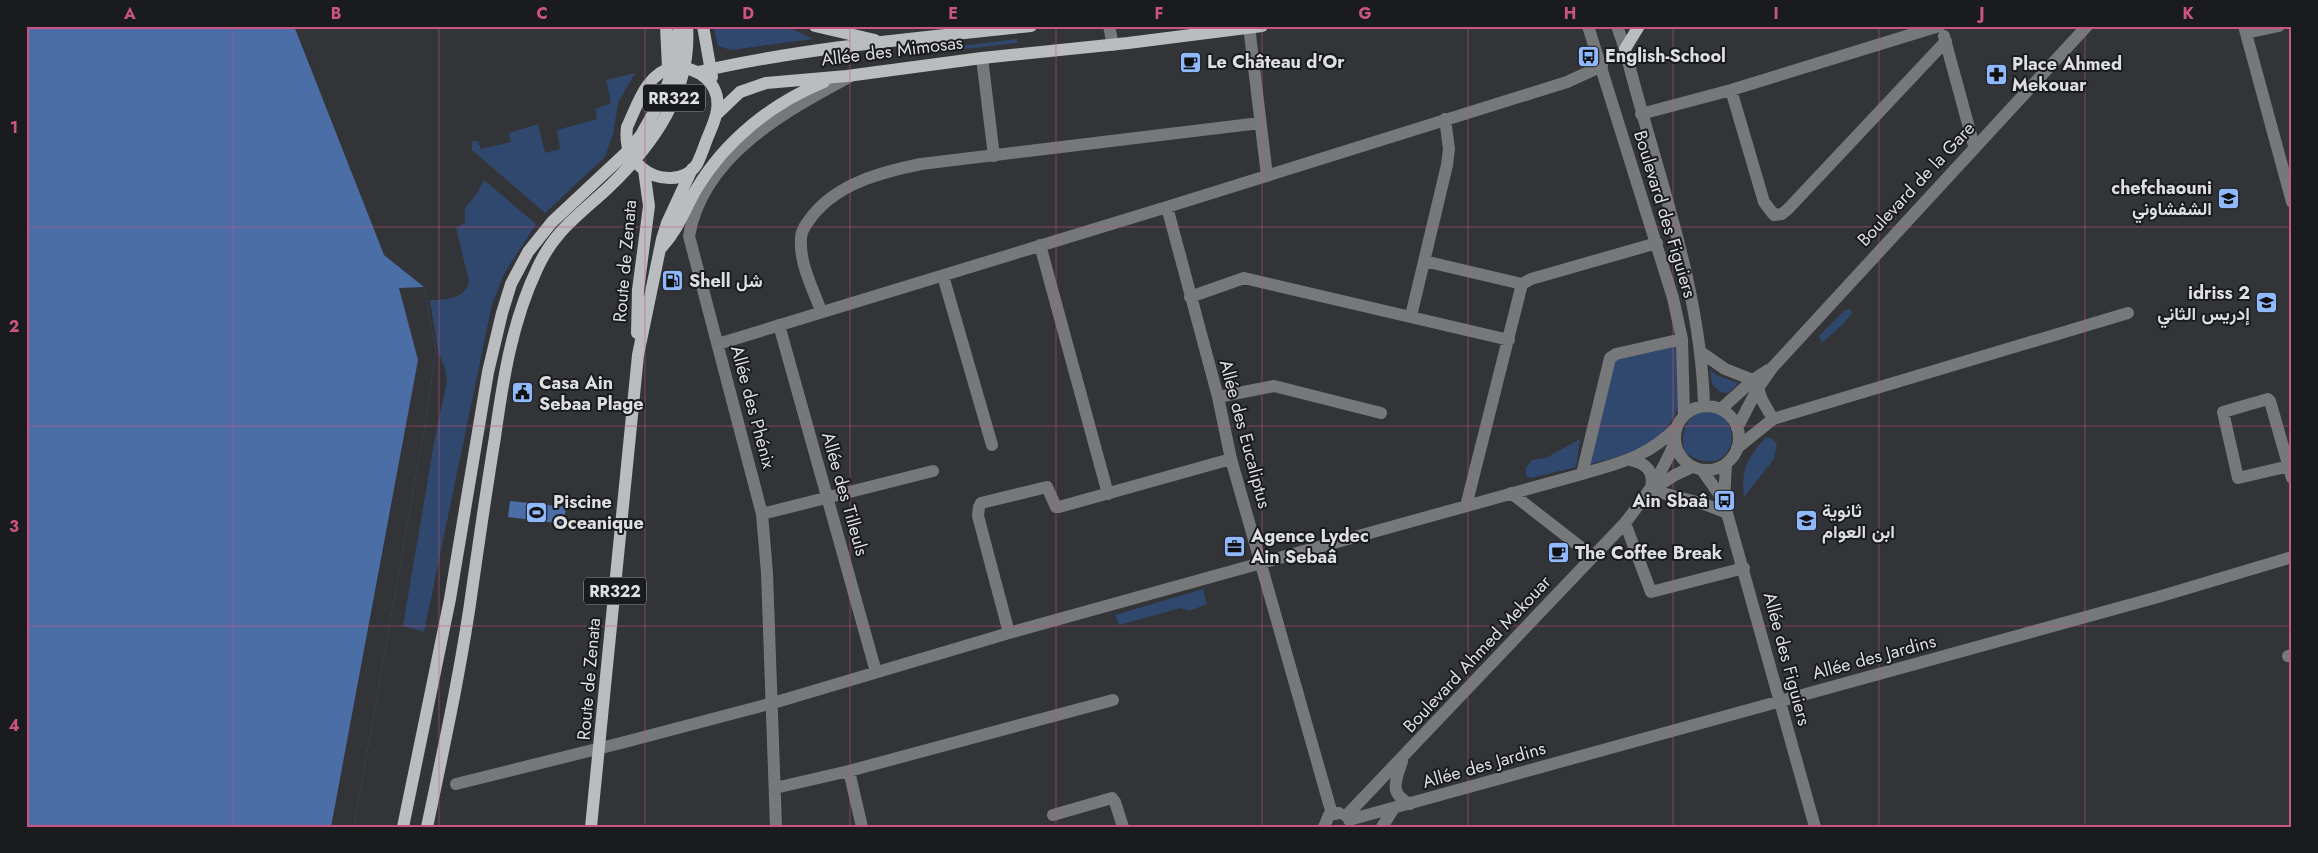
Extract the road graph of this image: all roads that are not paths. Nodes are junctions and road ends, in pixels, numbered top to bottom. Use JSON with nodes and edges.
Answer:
{"nodes":[{"id":1,"x":666,"y":26,"type":"edge"},
{"id":2,"x":679,"y":26,"type":"edge"},
{"id":3,"x":687,"y":26,"type":"edge"},
{"id":4,"x":703,"y":26,"type":"edge"},
{"id":5,"x":815,"y":26,"type":"edge"},
{"id":6,"x":1031,"y":26,"type":"edge"},
{"id":7,"x":1109,"y":26,"type":"edge"},
{"id":8,"x":1262,"y":26,"type":"edge"},
{"id":9,"x":1588,"y":26,"type":"edge"},
{"id":10,"x":1617,"y":26,"type":"edge"},
{"id":11,"x":1639,"y":26,"type":"edge"},
{"id":12,"x":1940,"y":26,"type":"edge"},
{"id":13,"x":2087,"y":26,"type":"edge"},
{"id":14,"x":2280,"y":26,"type":"edge"},
{"id":15,"x":1249,"y":27,"type":"edge"},
{"id":16,"x":2245,"y":30,"type":"edge"},
{"id":17,"x":1946,"y":41,"type":"junction"},
{"id":18,"x":882,"y":42,"type":"junction"},
{"id":19,"x":1114,"y":45,"type":"junction"},
{"id":20,"x":1625,"y":49,"type":"junction"},
{"id":21,"x":982,"y":58,"type":"junction"},
{"id":22,"x":1602,"y":66,"type":"junction"},
{"id":23,"x":687,"y":69,"type":"junction"},
{"id":24,"x":852,"y":75,"type":"junction"},
{"id":25,"x":839,"y":77,"type":"junction"},
{"id":26,"x":1731,"y":90,"type":"junction"},
{"id":27,"x":1641,"y":114,"type":"junction"},
{"id":28,"x":716,"y":115,"type":"junction"},
{"id":29,"x":1445,"y":119,"type":"junction"},
{"id":30,"x":1260,"y":123,"type":"junction"},
{"id":31,"x":1974,"y":146,"type":"junction"},
{"id":32,"x":994,"y":156,"type":"junction"},
{"id":33,"x":636,"y":160,"type":"junction"},
{"id":34,"x":692,"y":169,"type":"junction"},
{"id":35,"x":1267,"y":176,"type":"junction"},
{"id":36,"x":2292,"y":202,"type":"edge"},
{"id":37,"x":1167,"y":207,"type":"junction"},
{"id":38,"x":1040,"y":244,"type":"junction"},
{"id":39,"x":1657,"y":244,"type":"junction"},
{"id":40,"x":659,"y":251,"type":"junction"},
{"id":41,"x":1424,"y":261,"type":"junction"},
{"id":42,"x":943,"y":276,"type":"junction"},
{"id":43,"x":1522,"y":284,"type":"junction"},
{"id":44,"x":1190,"y":297,"type":"junction"},
{"id":45,"x":821,"y":311,"type":"junction"},
{"id":46,"x":2128,"y":313,"type":"dead end"},
{"id":47,"x":1411,"y":316,"type":"junction"},
{"id":48,"x":779,"y":325,"type":"junction"},
{"id":49,"x":1682,"y":339,"type":"junction"},
{"id":50,"x":1509,"y":340,"type":"junction"},
{"id":51,"x":718,"y":344,"type":"junction"},
{"id":52,"x":1702,"y":353,"type":"junction"},
{"id":53,"x":638,"y":355,"type":"junction"},
{"id":54,"x":1755,"y":384,"type":"junction"},
{"id":55,"x":1218,"y":397,"type":"junction"},
{"id":56,"x":1704,"y":406,"type":"junction"},
{"id":57,"x":1721,"y":410,"type":"junction"},
{"id":58,"x":1381,"y":413,"type":"dead end"},
{"id":59,"x":1684,"y":416,"type":"junction"},
{"id":60,"x":1773,"y":419,"type":"junction"},
{"id":61,"x":1677,"y":427,"type":"junction"},
{"id":62,"x":1737,"y":428,"type":"junction"},
{"id":63,"x":1675,"y":442,"type":"junction"},
{"id":64,"x":992,"y":445,"type":"dead end"},
{"id":65,"x":1738,"y":448,"type":"junction"},
{"id":66,"x":1231,"y":459,"type":"junction"},
{"id":67,"x":1631,"y":460,"type":"junction"},
{"id":68,"x":1726,"y":464,"type":"junction"},
{"id":69,"x":1697,"y":469,"type":"junction"},
{"id":70,"x":933,"y":471,"type":"dead end"},
{"id":71,"x":2290,"y":472,"type":"edge"},
{"id":72,"x":1582,"y":474,"type":"junction"},
{"id":73,"x":1651,"y":490,"type":"junction"},
{"id":74,"x":1511,"y":493,"type":"junction"},
{"id":75,"x":1108,"y":494,"type":"junction"},
{"id":76,"x":828,"y":497,"type":"junction"},
{"id":77,"x":1466,"y":506,"type":"junction"},
{"id":78,"x":1726,"y":507,"type":"junction"},
{"id":79,"x":762,"y":514,"type":"junction"},
{"id":80,"x":1625,"y":523,"type":"junction"},
{"id":81,"x":1592,"y":556,"type":"junction"},
{"id":82,"x":2292,"y":557,"type":"edge"},
{"id":83,"x":1261,"y":562,"type":"junction"},
{"id":84,"x":1744,"y":568,"type":"junction"},
{"id":85,"x":1009,"y":632,"type":"junction"},
{"id":86,"x":876,"y":672,"type":"junction"},
{"id":87,"x":1114,"y":700,"type":"dead end"},
{"id":88,"x":1780,"y":701,"type":"junction"},
{"id":89,"x":773,"y":703,"type":"junction"},
{"id":90,"x":600,"y":747,"type":"junction"},
{"id":91,"x":1403,"y":758,"type":"junction"},
{"id":92,"x":849,"y":771,"type":"junction"},
{"id":93,"x":456,"y":784,"type":"dead end"},
{"id":94,"x":775,"y":788,"type":"junction"},
{"id":95,"x":1410,"y":804,"type":"junction"},
{"id":96,"x":1394,"y":808,"type":"junction"},
{"id":97,"x":1332,"y":814,"type":"junction"},
{"id":98,"x":1052,"y":815,"type":"dead end"},
{"id":99,"x":1349,"y":821,"type":"edge"},
{"id":100,"x":403,"y":827,"type":"edge"},
{"id":101,"x":427,"y":827,"type":"edge"},
{"id":102,"x":591,"y":827,"type":"edge"},
{"id":103,"x":776,"y":827,"type":"edge"},
{"id":104,"x":862,"y":827,"type":"edge"},
{"id":105,"x":1123,"y":827,"type":"edge"},
{"id":106,"x":1324,"y":827,"type":"edge"},
{"id":107,"x":1382,"y":827,"type":"edge"},
{"id":108,"x":1815,"y":827,"type":"edge"}],
"edges":[{"from":1,"to":23,"type":"main road","number":"RR322"},
{"from":2,"to":23,"type":"main road","number":"RR322"},
{"from":3,"to":23,"type":"main road","number":"RR322"},
{"from":4,"to":23,"type":"main road","number":"RR322"},
{"from":5,"to":18,"type":"main road"},
{"from":6,"to":18,"type":"main road","name":"Allée des Mimosas"},
{"from":7,"to":19,"type":"street"},
{"from":8,"to":15,"type":"main road","name":"Allée des Mimosas"},
{"from":9,"to":22,"type":"street","name":"Boulevard des Figuiers"},
{"from":10,"to":20,"type":"street","name":"Boulevard des Figuiers"},
{"from":11,"to":20,"type":"main road"},
{"from":12,"to":17,"type":"street"},
{"from":12,"to":26,"type":"street"},
{"from":13,"to":31,"type":"street","name":"Boulevard de la Gare"},
{"from":14,"to":16,"type":"street"},
{"from":15,"to":19,"type":"main road","name":"Allée des Mimosas"},
{"from":15,"to":30,"type":"street"},
{"from":16,"to":36,"type":"street"},
{"from":17,"to":26,"type":"street"},
{"from":17,"to":31,"type":"street"},
{"from":18,"to":23,"type":"main road","name":"Allée des Mimosas"},
{"from":19,"to":21,"type":"main road","name":"Allée des Mimosas"},
{"from":20,"to":27,"type":"street","name":"Boulevard des Figuiers"},
{"from":21,"to":24,"type":"main road","name":"Allée des Mimosas"},
{"from":21,"to":32,"type":"street"},
{"from":22,"to":29,"type":"street"},
{"from":22,"to":39,"type":"street","name":"Boulevard des Figuiers"},
{"from":23,"to":28,"type":"main road","number":"RR322"},
{"from":23,"to":33,"type":"main road","number":"RR322"},
{"from":23,"to":33,"type":"main road","number":"RR322"},
{"from":24,"to":25,"type":"main road","name":"Allée des Mimosas"},
{"from":24,"to":51,"type":"street","name":"Allée des Phénix"},
{"from":25,"to":28,"type":"main road","name":"Allée des Mimosas"},
{"from":25,"to":40,"type":"main road"},
{"from":26,"to":27,"type":"street"},
{"from":27,"to":52,"type":"street","name":"Boulevard des Figuiers"},
{"from":28,"to":34,"type":"main road","number":"RR322"},
{"from":29,"to":35,"type":"street"},
{"from":29,"to":41,"type":"street"},
{"from":30,"to":32,"type":"street"},
{"from":30,"to":35,"type":"street"},
{"from":31,"to":54,"type":"street","name":"Boulevard de la Gare"},
{"from":32,"to":45,"type":"street"},
{"from":33,"to":34,"type":"main road"},
{"from":33,"to":53,"type":"main road","name":"Route de Zenata","number":"RR322"},
{"from":33,"to":100,"type":"main road"},
{"from":33,"to":101,"type":"main road"},
{"from":34,"to":40,"type":"main road","name":"Route de Zenata","number":"RR322"},
{"from":35,"to":37,"type":"street"},
{"from":37,"to":38,"type":"street"},
{"from":37,"to":44,"type":"street","name":"Allée des Eucaliptus"},
{"from":38,"to":42,"type":"street"},
{"from":38,"to":75,"type":"street"},
{"from":39,"to":43,"type":"street"},
{"from":39,"to":49,"type":"street","name":"Boulevard des Figuiers"},
{"from":40,"to":53,"type":"main road","name":"Route de Zenata","number":"RR322"},
{"from":41,"to":43,"type":"street"},
{"from":41,"to":47,"type":"street"},
{"from":42,"to":45,"type":"street"},
{"from":42,"to":64,"type":"street"},
{"from":43,"to":50,"type":"street"},
{"from":44,"to":47,"type":"street"},
{"from":44,"to":55,"type":"street","name":"Allée des Eucaliptus"},
{"from":45,"to":48,"type":"street"},
{"from":46,"to":60,"type":"street"},
{"from":47,"to":50,"type":"street"},
{"from":48,"to":51,"type":"street"},
{"from":48,"to":76,"type":"street","name":"Allée des Tilleuls"},
{"from":49,"to":59,"type":"street","name":"Boulevard des Figuiers"},
{"from":49,"to":72,"type":"street"},
{"from":50,"to":77,"type":"street"},
{"from":51,"to":79,"type":"street","name":"Allée des Phénix"},
{"from":52,"to":54,"type":"street"},
{"from":52,"to":56,"type":"street","name":"Boulevard des Figuiers"},
{"from":53,"to":90,"type":"main road","name":"Route de Zenata","number":"RR322"},
{"from":54,"to":57,"type":"street","name":"Boulevard de la Gare"},
{"from":54,"to":60,"type":"street"},
{"from":54,"to":62,"type":"street","name":"Boulevard de la Gare"},
{"from":55,"to":58,"type":"street"},
{"from":55,"to":66,"type":"street","name":"Allée des Eucaliptus"},
{"from":56,"to":57,"type":"street"},
{"from":56,"to":59,"type":"street"},
{"from":57,"to":62,"type":"street"},
{"from":59,"to":61,"type":"street"},
{"from":60,"to":65,"type":"street"},
{"from":61,"to":63,"type":"street"},
{"from":61,"to":67,"type":"street"},
{"from":62,"to":65,"type":"street"},
{"from":63,"to":69,"type":"street"},
{"from":63,"to":73,"type":"street","name":"Boulevard Ahmed Mekouar"},
{"from":65,"to":68,"type":"street"},
{"from":66,"to":75,"type":"street"},
{"from":66,"to":83,"type":"street","name":"Allée des Eucaliptus"},
{"from":67,"to":72,"type":"street"},
{"from":67,"to":73,"type":"street"},
{"from":68,"to":69,"type":"street"},
{"from":68,"to":78,"type":"street","name":"Allée des Figuiers"},
{"from":69,"to":73,"type":"street","name":"Boulevard Ahmed Mekouar"},
{"from":69,"to":78,"type":"street","name":"Allée des Figuiers"},
{"from":70,"to":76,"type":"street"},
{"from":71,"to":71,"type":"street"},
{"from":72,"to":74,"type":"street"},
{"from":73,"to":78,"type":"street"},
{"from":73,"to":80,"type":"street","name":"Boulevard Ahmed Mekouar"},
{"from":74,"to":77,"type":"street"},
{"from":74,"to":81,"type":"street"},
{"from":75,"to":85,"type":"street"},
{"from":76,"to":79,"type":"street"},
{"from":76,"to":86,"type":"street","name":"Allée des Tilleuls"},
{"from":77,"to":83,"type":"street"},
{"from":78,"to":84,"type":"street","name":"Allée des Figuiers"},
{"from":79,"to":89,"type":"street","name":"Allée des Phénix"},
{"from":80,"to":81,"type":"street","name":"Boulevard Ahmed Mekouar"},
{"from":80,"to":84,"type":"street"},
{"from":81,"to":91,"type":"street","name":"Boulevard Ahmed Mekouar"},
{"from":82,"to":88,"type":"street","name":"Allée des Jardins"},
{"from":83,"to":85,"type":"street"},
{"from":83,"to":97,"type":"street","name":"Allée des Eucaliptus"},
{"from":84,"to":88,"type":"street","name":"Allée des Figuiers"},
{"from":85,"to":86,"type":"street"},
{"from":86,"to":89,"type":"street"},
{"from":87,"to":92,"type":"street"},
{"from":88,"to":95,"type":"street","name":"Allée des Jardins"},
{"from":88,"to":108,"type":"street","name":"Allée des Figuiers"},
{"from":89,"to":90,"type":"street"},
{"from":89,"to":94,"type":"street","name":"Allée des Phénix"},
{"from":90,"to":93,"type":"street"},
{"from":90,"to":102,"type":"main road","name":"Route de Zenata","number":"RR322"},
{"from":91,"to":95,"type":"street"},
{"from":91,"to":99,"type":"street","name":"Boulevard Ahmed Mekouar"},
{"from":92,"to":94,"type":"street"},
{"from":92,"to":104,"type":"street"},
{"from":94,"to":103,"type":"street","name":"Allée des Phénix"},
{"from":95,"to":96,"type":"street","name":"Allée des Jardins"},
{"from":96,"to":99,"type":"street","name":"Allée des Jardins"},
{"from":96,"to":107,"type":"street"},
{"from":97,"to":99,"type":"street"},
{"from":97,"to":106,"type":"street"},
{"from":98,"to":105,"type":"street"}]}
